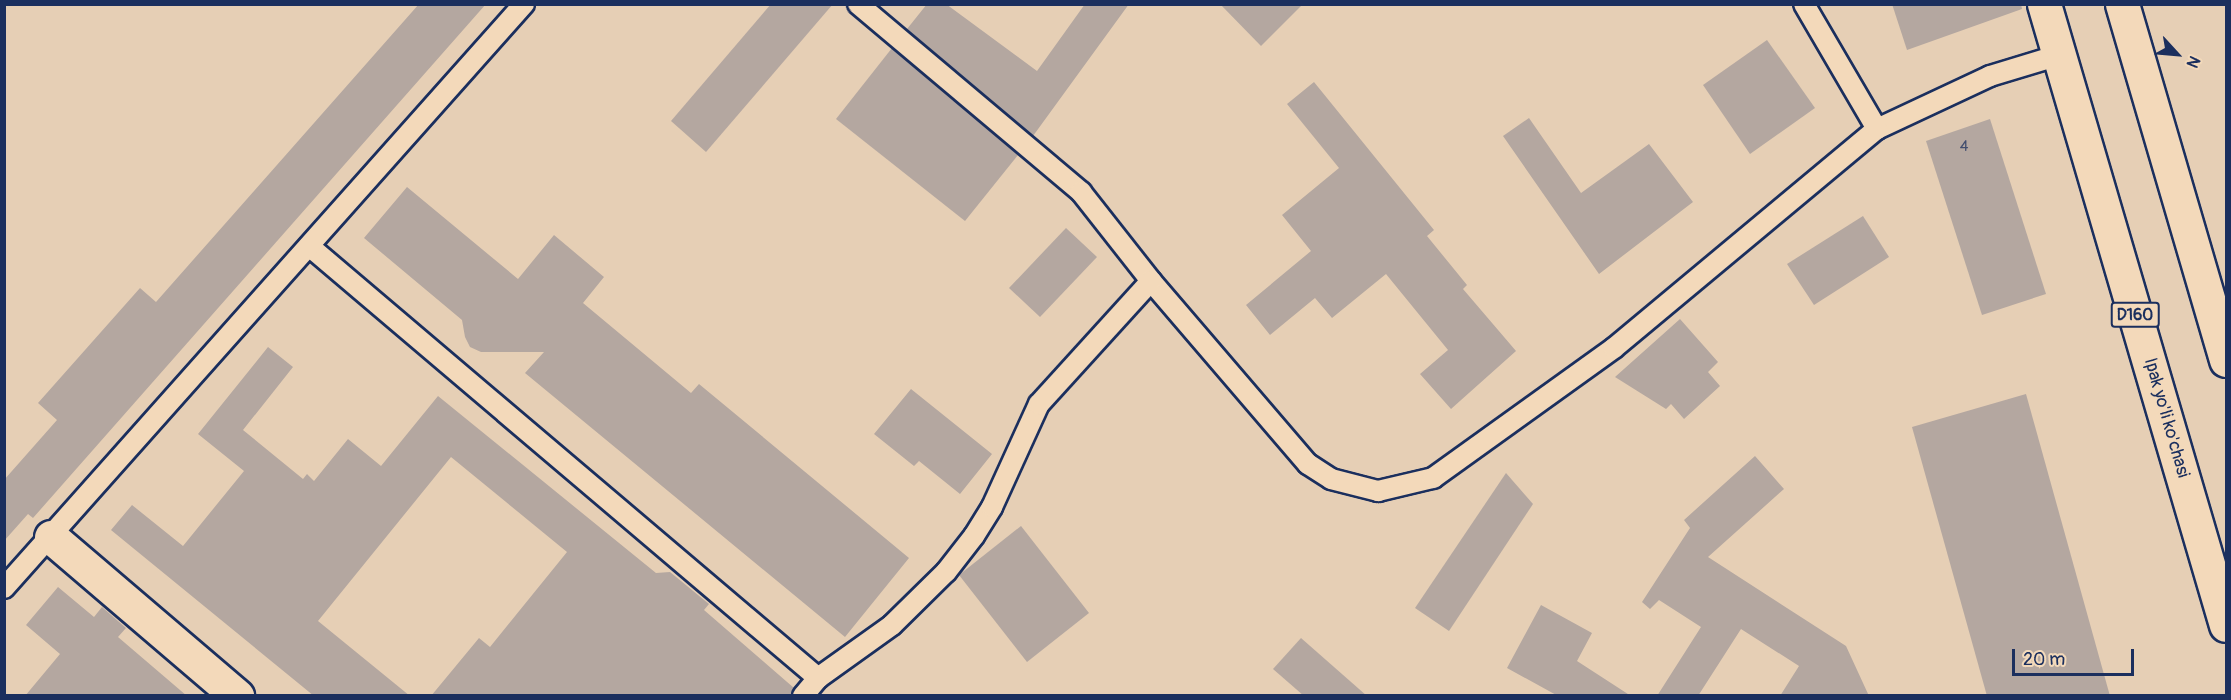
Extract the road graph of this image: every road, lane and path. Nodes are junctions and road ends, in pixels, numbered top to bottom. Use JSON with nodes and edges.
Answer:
{"nodes":[{"id":1,"x":524,"y":4,"type":"edge"},
{"id":2,"x":858,"y":4,"type":"edge"},
{"id":3,"x":1804,"y":4,"type":"edge"},
{"id":4,"x":2044,"y":4,"type":"edge"},
{"id":5,"x":2122,"y":4,"type":"edge"},
{"id":6,"x":2059,"y":55,"type":"junction"},
{"id":7,"x":1877,"y":129,"type":"junction"},
{"id":8,"x":309,"y":246,"type":"junction"},
{"id":9,"x":1150,"y":281,"type":"junction"},
{"id":10,"x":2219,"y":310,"type":"edge"},
{"id":11,"x":2226,"y":360,"type":"edge"},
{"id":12,"x":51,"y":537,"type":"junction"},
{"id":13,"x":4,"y":588,"type":"edge"},
{"id":14,"x":2226,"y":625,"type":"edge"},
{"id":15,"x":818,"y":678,"type":"junction"},
{"id":16,"x":237,"y":696,"type":"edge"},
{"id":17,"x":803,"y":696,"type":"edge"}],
"edges":[{"from":1,"to":8,"type":"lane"},
{"from":2,"to":9,"type":"lane"},
{"from":3,"to":7,"type":"lane"},
{"from":4,"to":6,"type":"main road","name":"Ipak yo'li ko'chasi","number":"D160"},
{"from":5,"to":10,"type":"main road"},
{"from":6,"to":7,"type":"lane"},
{"from":6,"to":14,"type":"main road","name":"Ipak yo'li ko'chasi","number":"D160"},
{"from":7,"to":9,"type":"lane"},
{"from":8,"to":12,"type":"lane"},
{"from":8,"to":15,"type":"lane"},
{"from":9,"to":15,"type":"lane"},
{"from":10,"to":11,"type":"main road"},
{"from":12,"to":13,"type":"lane"},
{"from":12,"to":16,"type":"main road"},
{"from":15,"to":17,"type":"lane"}]}
